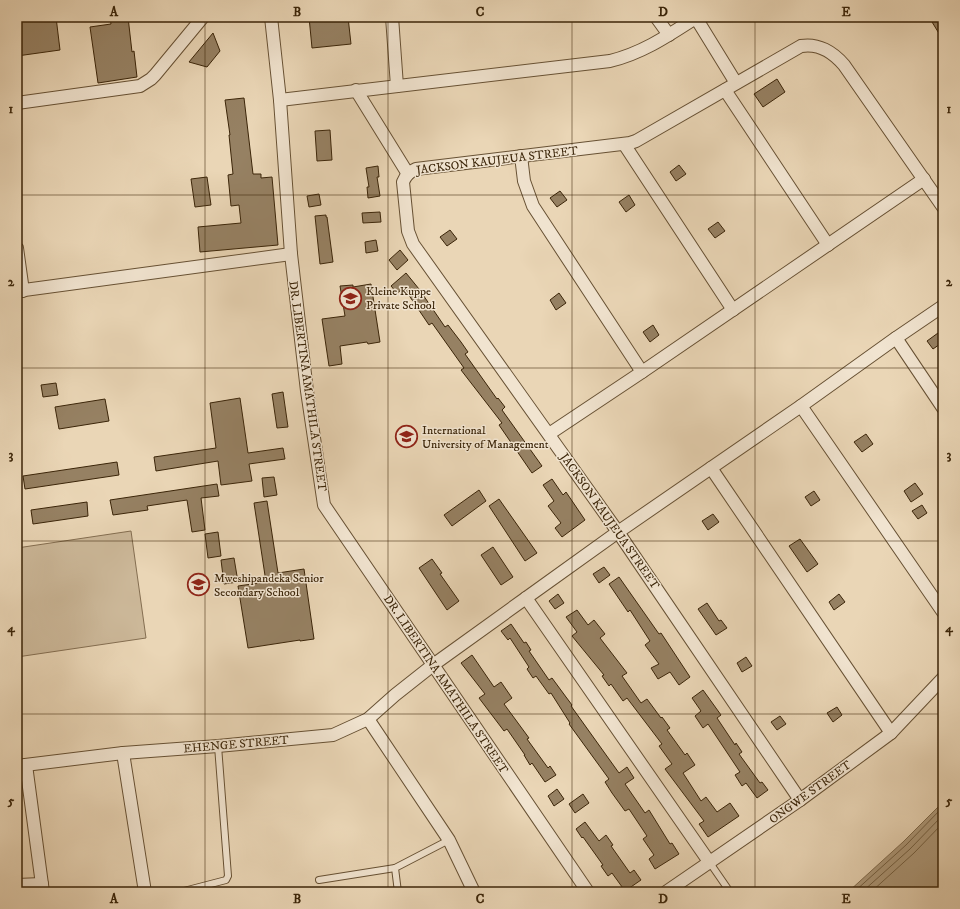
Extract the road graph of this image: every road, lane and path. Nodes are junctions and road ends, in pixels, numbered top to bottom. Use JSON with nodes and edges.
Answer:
{"nodes":[{"id":1,"x":203,"y":17,"type":"edge"},
{"id":2,"x":271,"y":17,"type":"edge"},
{"id":3,"x":392,"y":17,"type":"edge"},
{"id":4,"x":656,"y":17,"type":"edge"},
{"id":5,"x":697,"y":17,"type":"edge"},
{"id":6,"x":669,"y":35,"type":"junction"},
{"id":7,"x":736,"y":83,"type":"junction"},
{"id":8,"x":397,"y":86,"type":"junction"},
{"id":9,"x":356,"y":90,"type":"junction"},
{"id":10,"x":725,"y":90,"type":"junction"},
{"id":11,"x":280,"y":100,"type":"junction"},
{"id":12,"x":17,"y":103,"type":"edge"},
{"id":13,"x":624,"y":144,"type":"junction"},
{"id":14,"x":520,"y":156,"type":"junction"},
{"id":15,"x":408,"y":174,"type":"junction"},
{"id":16,"x":924,"y":179,"type":"junction"},
{"id":17,"x":943,"y":207,"type":"edge"},
{"id":18,"x":828,"y":245,"type":"junction"},
{"id":19,"x":17,"y":248,"type":"edge"},
{"id":20,"x":291,"y":254,"type":"junction"},
{"id":21,"x":20,"y":291,"type":"edge"},
{"id":22,"x":943,"y":306,"type":"edge"},
{"id":23,"x":733,"y":310,"type":"junction"},
{"id":24,"x":896,"y":338,"type":"junction"},
{"id":25,"x":642,"y":372,"type":"junction"},
{"id":26,"x":801,"y":406,"type":"junction"},
{"id":27,"x":943,"y":408,"type":"edge"},
{"id":28,"x":549,"y":434,"type":"junction"},
{"id":29,"x":711,"y":468,"type":"junction"},
{"id":30,"x":618,"y":532,"type":"junction"},
{"id":31,"x":526,"y":598,"type":"junction"},
{"id":32,"x":943,"y":612,"type":"edge"},
{"id":33,"x":433,"y":665,"type":"junction"},
{"id":34,"x":943,"y":678,"type":"edge"},
{"id":35,"x":368,"y":719,"type":"junction"},
{"id":36,"x":892,"y":733,"type":"junction"},
{"id":37,"x":218,"y":746,"type":"junction"},
{"id":38,"x":123,"y":753,"type":"junction"},
{"id":39,"x":22,"y":766,"type":"edge"},
{"id":40,"x":800,"y":800,"type":"junction"},
{"id":41,"x":449,"y":840,"type":"junction"},
{"id":42,"x":710,"y":863,"type":"junction"},
{"id":43,"x":395,"y":868,"type":"junction"},
{"id":44,"x":319,"y":880,"type":"dead end"},
{"id":45,"x":17,"y":885,"type":"edge"},
{"id":46,"x":43,"y":888,"type":"edge"},
{"id":47,"x":145,"y":892,"type":"edge"},
{"id":48,"x":180,"y":892,"type":"edge"},
{"id":49,"x":398,"y":892,"type":"edge"},
{"id":50,"x":474,"y":892,"type":"edge"},
{"id":51,"x":588,"y":892,"type":"edge"},
{"id":52,"x":666,"y":892,"type":"edge"},
{"id":53,"x":730,"y":892,"type":"edge"}],
"edges":[{"from":1,"to":12,"type":"street"},
{"from":2,"to":11,"type":"street","name":"DR. LIBERTINA AMATHILA STREET"},
{"from":3,"to":8,"type":"street"},
{"from":4,"to":6,"type":"street"},
{"from":5,"to":6,"type":"street"},
{"from":5,"to":7,"type":"street"},
{"from":6,"to":8,"type":"street"},
{"from":7,"to":10,"type":"street","name":"JACKSON KAUJEUA STREET"},
{"from":7,"to":16,"type":"street","name":"JACKSON KAUJEUA STREET"},
{"from":8,"to":9,"type":"street"},
{"from":9,"to":11,"type":"street"},
{"from":9,"to":15,"type":"street"},
{"from":10,"to":13,"type":"street","name":"JACKSON KAUJEUA STREET"},
{"from":10,"to":18,"type":"street"},
{"from":11,"to":20,"type":"street","name":"DR. LIBERTINA AMATHILA STREET"},
{"from":13,"to":14,"type":"street","name":"JACKSON KAUJEUA STREET"},
{"from":13,"to":23,"type":"street"},
{"from":14,"to":15,"type":"street","name":"JACKSON KAUJEUA STREET"},
{"from":14,"to":25,"type":"street"},
{"from":15,"to":28,"type":"street","name":"JACKSON KAUJEUA STREET"},
{"from":16,"to":17,"type":"street","name":"JACKSON KAUJEUA STREET"},
{"from":16,"to":18,"type":"street"},
{"from":18,"to":23,"type":"street"},
{"from":19,"to":21,"type":"street"},
{"from":20,"to":21,"type":"street"},
{"from":20,"to":33,"type":"street","name":"DR. LIBERTINA AMATHILA STREET"},
{"from":22,"to":24,"type":"street","name":"EHENGE STREET"},
{"from":23,"to":25,"type":"street"},
{"from":24,"to":26,"type":"street","name":"EHENGE STREET"},
{"from":24,"to":27,"type":"street"},
{"from":25,"to":28,"type":"street"},
{"from":26,"to":29,"type":"street","name":"EHENGE STREET"},
{"from":26,"to":32,"type":"street"},
{"from":28,"to":30,"type":"street","name":"JACKSON KAUJEUA STREET"},
{"from":29,"to":30,"type":"street","name":"EHENGE STREET"},
{"from":29,"to":36,"type":"street"},
{"from":30,"to":31,"type":"street","name":"EHENGE STREET"},
{"from":30,"to":40,"type":"street","name":"JACKSON KAUJEUA STREET"},
{"from":31,"to":33,"type":"street","name":"EHENGE STREET"},
{"from":31,"to":42,"type":"street"},
{"from":33,"to":35,"type":"street","name":"EHENGE STREET"},
{"from":33,"to":51,"type":"street","name":"DR. LIBERTINA AMATHILA STREET"},
{"from":34,"to":36,"type":"street","name":"ONGWE STREET"},
{"from":35,"to":37,"type":"street","name":"EHENGE STREET"},
{"from":35,"to":41,"type":"street"},
{"from":36,"to":40,"type":"street","name":"ONGWE STREET"},
{"from":37,"to":38,"type":"street","name":"EHENGE STREET"},
{"from":37,"to":48,"type":"lane"},
{"from":38,"to":39,"type":"street","name":"EHENGE STREET"},
{"from":38,"to":47,"type":"street"},
{"from":39,"to":46,"type":"street"},
{"from":40,"to":42,"type":"street","name":"ONGWE STREET"},
{"from":41,"to":43,"type":"lane"},
{"from":41,"to":50,"type":"street"},
{"from":42,"to":52,"type":"street","name":"ONGWE STREET"},
{"from":42,"to":53,"type":"lane"},
{"from":43,"to":44,"type":"lane"},
{"from":43,"to":49,"type":"lane"},
{"from":45,"to":46,"type":"street"}]}
